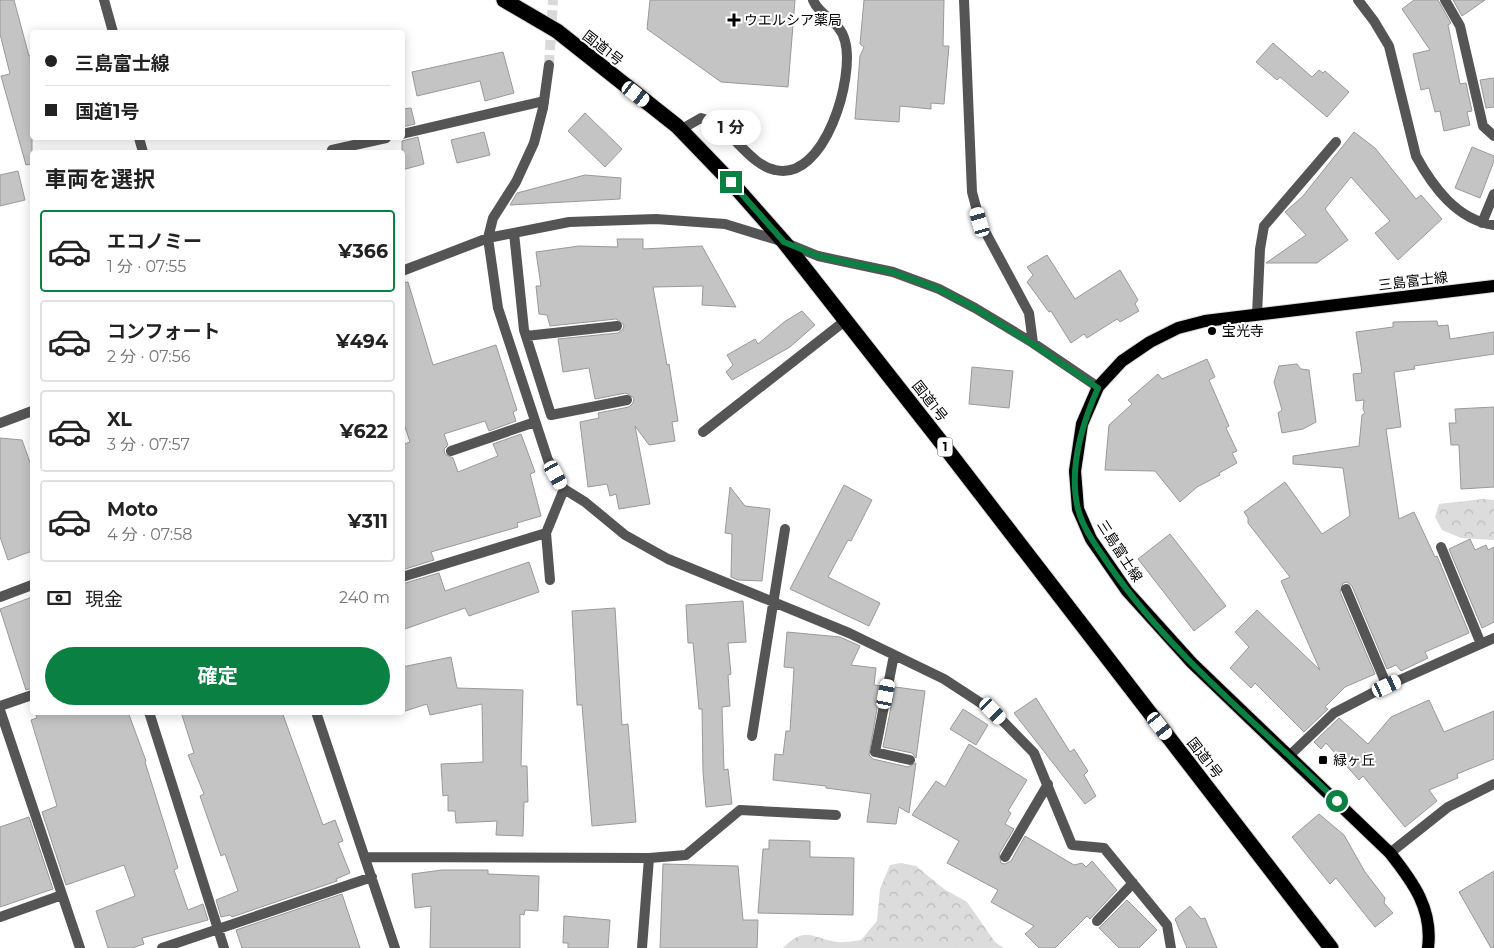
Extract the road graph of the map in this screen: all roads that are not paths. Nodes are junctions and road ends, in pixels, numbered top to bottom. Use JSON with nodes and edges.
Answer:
{"nodes":[{"id":1,"x":104,"y":0,"type":"edge"},
{"id":2,"x":504,"y":0,"type":"edge"},
{"id":3,"x":813,"y":0,"type":"edge"},
{"id":4,"x":964,"y":0,"type":"edge"},
{"id":5,"x":1358,"y":0,"type":"edge"},
{"id":6,"x":1445,"y":0,"type":"edge"},
{"id":7,"x":112,"y":30,"type":"edge"},
{"id":8,"x":549,"y":65,"type":"tunnel mouth"},
{"id":9,"x":544,"y":101,"type":"junction"},
{"id":10,"x":680,"y":130,"type":"junction"},
{"id":11,"x":405,"y":133,"type":"edge"},
{"id":12,"x":1494,"y":136,"type":"edge"},
{"id":13,"x":377,"y":140,"type":"edge"},
{"id":14,"x":1336,"y":142,"type":"dead end"},
{"id":15,"x":332,"y":150,"type":"dead end"},
{"id":16,"x":1494,"y":194,"type":"edge"},
{"id":17,"x":1482,"y":223,"type":"junction"},
{"id":18,"x":1494,"y":225,"type":"edge"},
{"id":19,"x":514,"y":233,"type":"junction"},
{"id":20,"x":488,"y":238,"type":"junction"},
{"id":21,"x":784,"y":242,"type":"junction"},
{"id":22,"x":405,"y":270,"type":"edge"},
{"id":23,"x":1494,"y":286,"type":"edge"},
{"id":24,"x":1257,"y":315,"type":"junction"},
{"id":25,"x":846,"y":320,"type":"junction"},
{"id":26,"x":617,"y":326,"type":"dead end"},
{"id":27,"x":526,"y":336,"type":"junction"},
{"id":28,"x":1033,"y":344,"type":"junction"},
{"id":29,"x":1098,"y":388,"type":"junction"},
{"id":30,"x":627,"y":400,"type":"dead end"},
{"id":31,"x":30,"y":412,"type":"edge"},
{"id":32,"x":536,"y":422,"type":"junction"},
{"id":33,"x":0,"y":423,"type":"edge"},
{"id":34,"x":702,"y":432,"type":"dead end"},
{"id":35,"x":451,"y":451,"type":"dead end"},
{"id":36,"x":564,"y":489,"type":"junction"},
{"id":37,"x":785,"y":529,"type":"dead end"},
{"id":38,"x":546,"y":533,"type":"junction"},
{"id":39,"x":1441,"y":547,"type":"dead end"},
{"id":40,"x":405,"y":576,"type":"edge"},
{"id":41,"x":550,"y":580,"type":"dead end"},
{"id":42,"x":30,"y":586,"type":"edge"},
{"id":43,"x":1346,"y":589,"type":"dead end"},
{"id":44,"x":0,"y":597,"type":"edge"},
{"id":45,"x":774,"y":604,"type":"junction"},
{"id":46,"x":1494,"y":638,"type":"edge"},
{"id":47,"x":1481,"y":644,"type":"junction"},
{"id":48,"x":894,"y":654,"type":"junction"},
{"id":49,"x":1387,"y":686,"type":"junction"},
{"id":50,"x":30,"y":696,"type":"edge"},
{"id":51,"x":0,"y":706,"type":"edge"},
{"id":52,"x":0,"y":710,"type":"edge"},
{"id":53,"x":150,"y":715,"type":"edge"},
{"id":54,"x":317,"y":715,"type":"edge"},
{"id":55,"x":752,"y":736,"type":"dead end"},
{"id":56,"x":1290,"y":755,"type":"junction"},
{"id":57,"x":910,"y":760,"type":"dead end"},
{"id":58,"x":1048,"y":784,"type":"junction"},
{"id":59,"x":1494,"y":784,"type":"edge"},
{"id":60,"x":836,"y":815,"type":"dead end"},
{"id":61,"x":1390,"y":853,"type":"junction"},
{"id":62,"x":367,"y":857,"type":"junction"},
{"id":63,"x":1005,"y":857,"type":"dead end"},
{"id":64,"x":649,"y":858,"type":"junction"},
{"id":65,"x":372,"y":877,"type":"junction"},
{"id":66,"x":1133,"y":883,"type":"junction"},
{"id":67,"x":62,"y":895,"type":"junction"},
{"id":68,"x":0,"y":917,"type":"edge"},
{"id":69,"x":1097,"y":921,"type":"dead end"},
{"id":70,"x":218,"y":929,"type":"junction"},
{"id":71,"x":1168,"y":946,"type":"edge"},
{"id":72,"x":80,"y":948,"type":"edge"},
{"id":73,"x":162,"y":948,"type":"edge"},
{"id":74,"x":224,"y":948,"type":"edge"},
{"id":75,"x":395,"y":948,"type":"edge"},
{"id":76,"x":642,"y":948,"type":"edge"},
{"id":77,"x":1331,"y":948,"type":"edge"},
{"id":78,"x":1428,"y":948,"type":"edge"}],
"edges":[{"from":1,"to":7,"type":"street"},
{"from":2,"to":10,"type":"highway","name":"国道1号","number":"1"},
{"from":3,"to":10,"type":"street"},
{"from":4,"to":28,"type":"street"},
{"from":5,"to":17,"type":"street"},
{"from":6,"to":12,"type":"street"},
{"from":8,"to":9,"type":"street"},
{"from":9,"to":11,"type":"street"},
{"from":9,"to":20,"type":"street"},
{"from":10,"to":21,"type":"highway","name":"国道1号","number":"1"},
{"from":13,"to":15,"type":"street"},
{"from":14,"to":24,"type":"street"},
{"from":16,"to":17,"type":"street"},
{"from":17,"to":18,"type":"street"},
{"from":19,"to":20,"type":"street"},
{"from":19,"to":21,"type":"street"},
{"from":19,"to":27,"type":"street"},
{"from":20,"to":22,"type":"street"},
{"from":20,"to":32,"type":"street"},
{"from":21,"to":25,"type":"highway","name":"国道1号","number":"1"},
{"from":21,"to":28,"type":"street"},
{"from":23,"to":24,"type":"main road","name":"三島富士線"},
{"from":24,"to":29,"type":"main road","name":"三島富士線"},
{"from":25,"to":34,"type":"street"},
{"from":25,"to":77,"type":"highway","name":"国道1号","number":"1"},
{"from":26,"to":27,"type":"street"},
{"from":27,"to":30,"type":"street"},
{"from":28,"to":29,"type":"street"},
{"from":29,"to":56,"type":"main road","name":"三島富士線"},
{"from":31,"to":33,"type":"street"},
{"from":32,"to":35,"type":"street"},
{"from":32,"to":36,"type":"street"},
{"from":36,"to":38,"type":"street"},
{"from":36,"to":45,"type":"street"},
{"from":37,"to":45,"type":"street"},
{"from":38,"to":40,"type":"street"},
{"from":38,"to":41,"type":"street"},
{"from":39,"to":47,"type":"street"},
{"from":42,"to":44,"type":"street"},
{"from":43,"to":49,"type":"street"},
{"from":45,"to":48,"type":"street"},
{"from":45,"to":55,"type":"street"},
{"from":46,"to":47,"type":"street"},
{"from":47,"to":49,"type":"street"},
{"from":48,"to":57,"type":"street"},
{"from":48,"to":58,"type":"street"},
{"from":49,"to":56,"type":"street"},
{"from":50,"to":51,"type":"street"},
{"from":52,"to":67,"type":"street"},
{"from":53,"to":70,"type":"street"},
{"from":54,"to":62,"type":"street"},
{"from":56,"to":61,"type":"main road","name":"三島富士線"},
{"from":58,"to":63,"type":"street"},
{"from":58,"to":66,"type":"street"},
{"from":59,"to":61,"type":"street"},
{"from":60,"to":64,"type":"street"},
{"from":61,"to":78,"type":"main road","name":"三島富士線"},
{"from":62,"to":64,"type":"street"},
{"from":62,"to":65,"type":"street"},
{"from":64,"to":76,"type":"street"},
{"from":65,"to":70,"type":"street"},
{"from":65,"to":75,"type":"street"},
{"from":66,"to":69,"type":"street"},
{"from":66,"to":71,"type":"street"},
{"from":67,"to":68,"type":"street"},
{"from":67,"to":72,"type":"street"},
{"from":70,"to":73,"type":"street"},
{"from":70,"to":74,"type":"street"}]}
